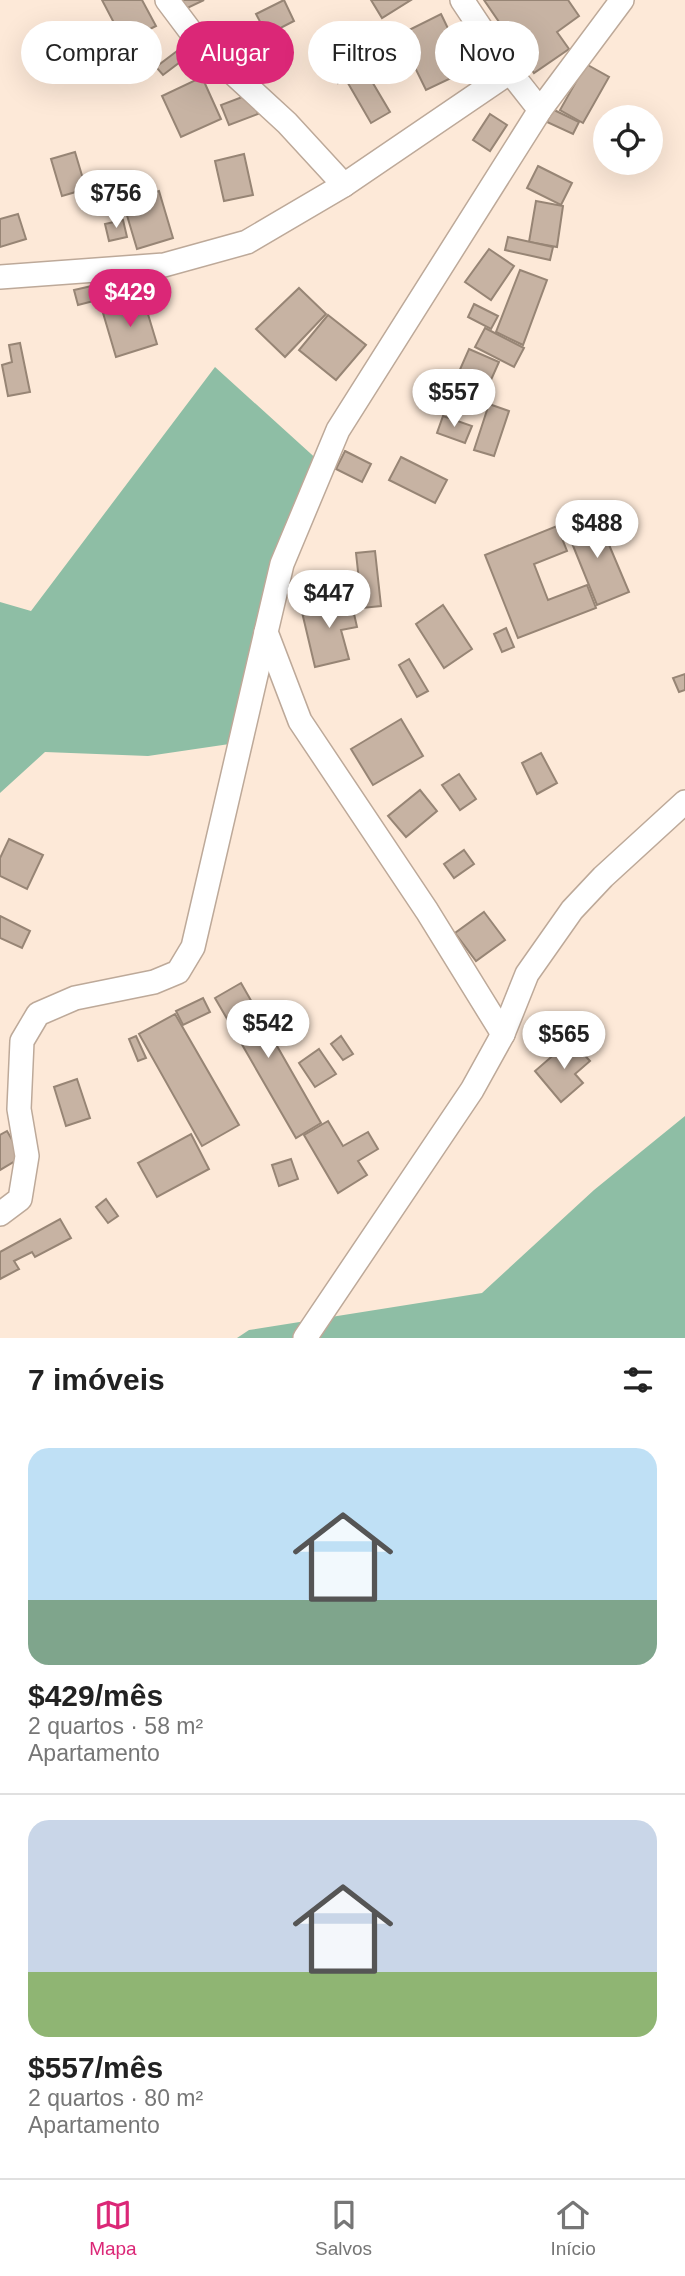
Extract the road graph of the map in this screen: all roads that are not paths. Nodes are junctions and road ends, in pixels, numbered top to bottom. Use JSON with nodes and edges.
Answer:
{"nodes":[{"id":1,"x":167,"y":0,"type":"edge"},
{"id":2,"x":462,"y":0,"type":"edge"},
{"id":3,"x":622,"y":0,"type":"edge"},
{"id":4,"x":476,"y":21,"type":"edge"},
{"id":5,"x":492,"y":84,"type":"edge"},
{"id":6,"x":519,"y":84,"type":"edge"},
{"id":7,"x":540,"y":110,"type":"junction"},
{"id":8,"x":344,"y":185,"type":"junction"},
{"id":9,"x":0,"y":277,"type":"edge"},
{"id":10,"x":266,"y":632,"type":"junction"},
{"id":11,"x":685,"y":802,"type":"edge"},
{"id":12,"x":503,"y":1034,"type":"junction"},
{"id":13,"x":0,"y":1214,"type":"edge"},
{"id":14,"x":305,"y":1338,"type":"edge"}],
"edges":[{"from":1,"to":8,"type":"street"},
{"from":2,"to":4,"type":"street"},
{"from":3,"to":7,"type":"street"},
{"from":5,"to":8,"type":"street"},
{"from":6,"to":7,"type":"street"},
{"from":7,"to":10,"type":"street"},
{"from":8,"to":9,"type":"street"},
{"from":10,"to":12,"type":"street"},
{"from":10,"to":13,"type":"street"},
{"from":11,"to":12,"type":"street"},
{"from":12,"to":14,"type":"street"}]}
